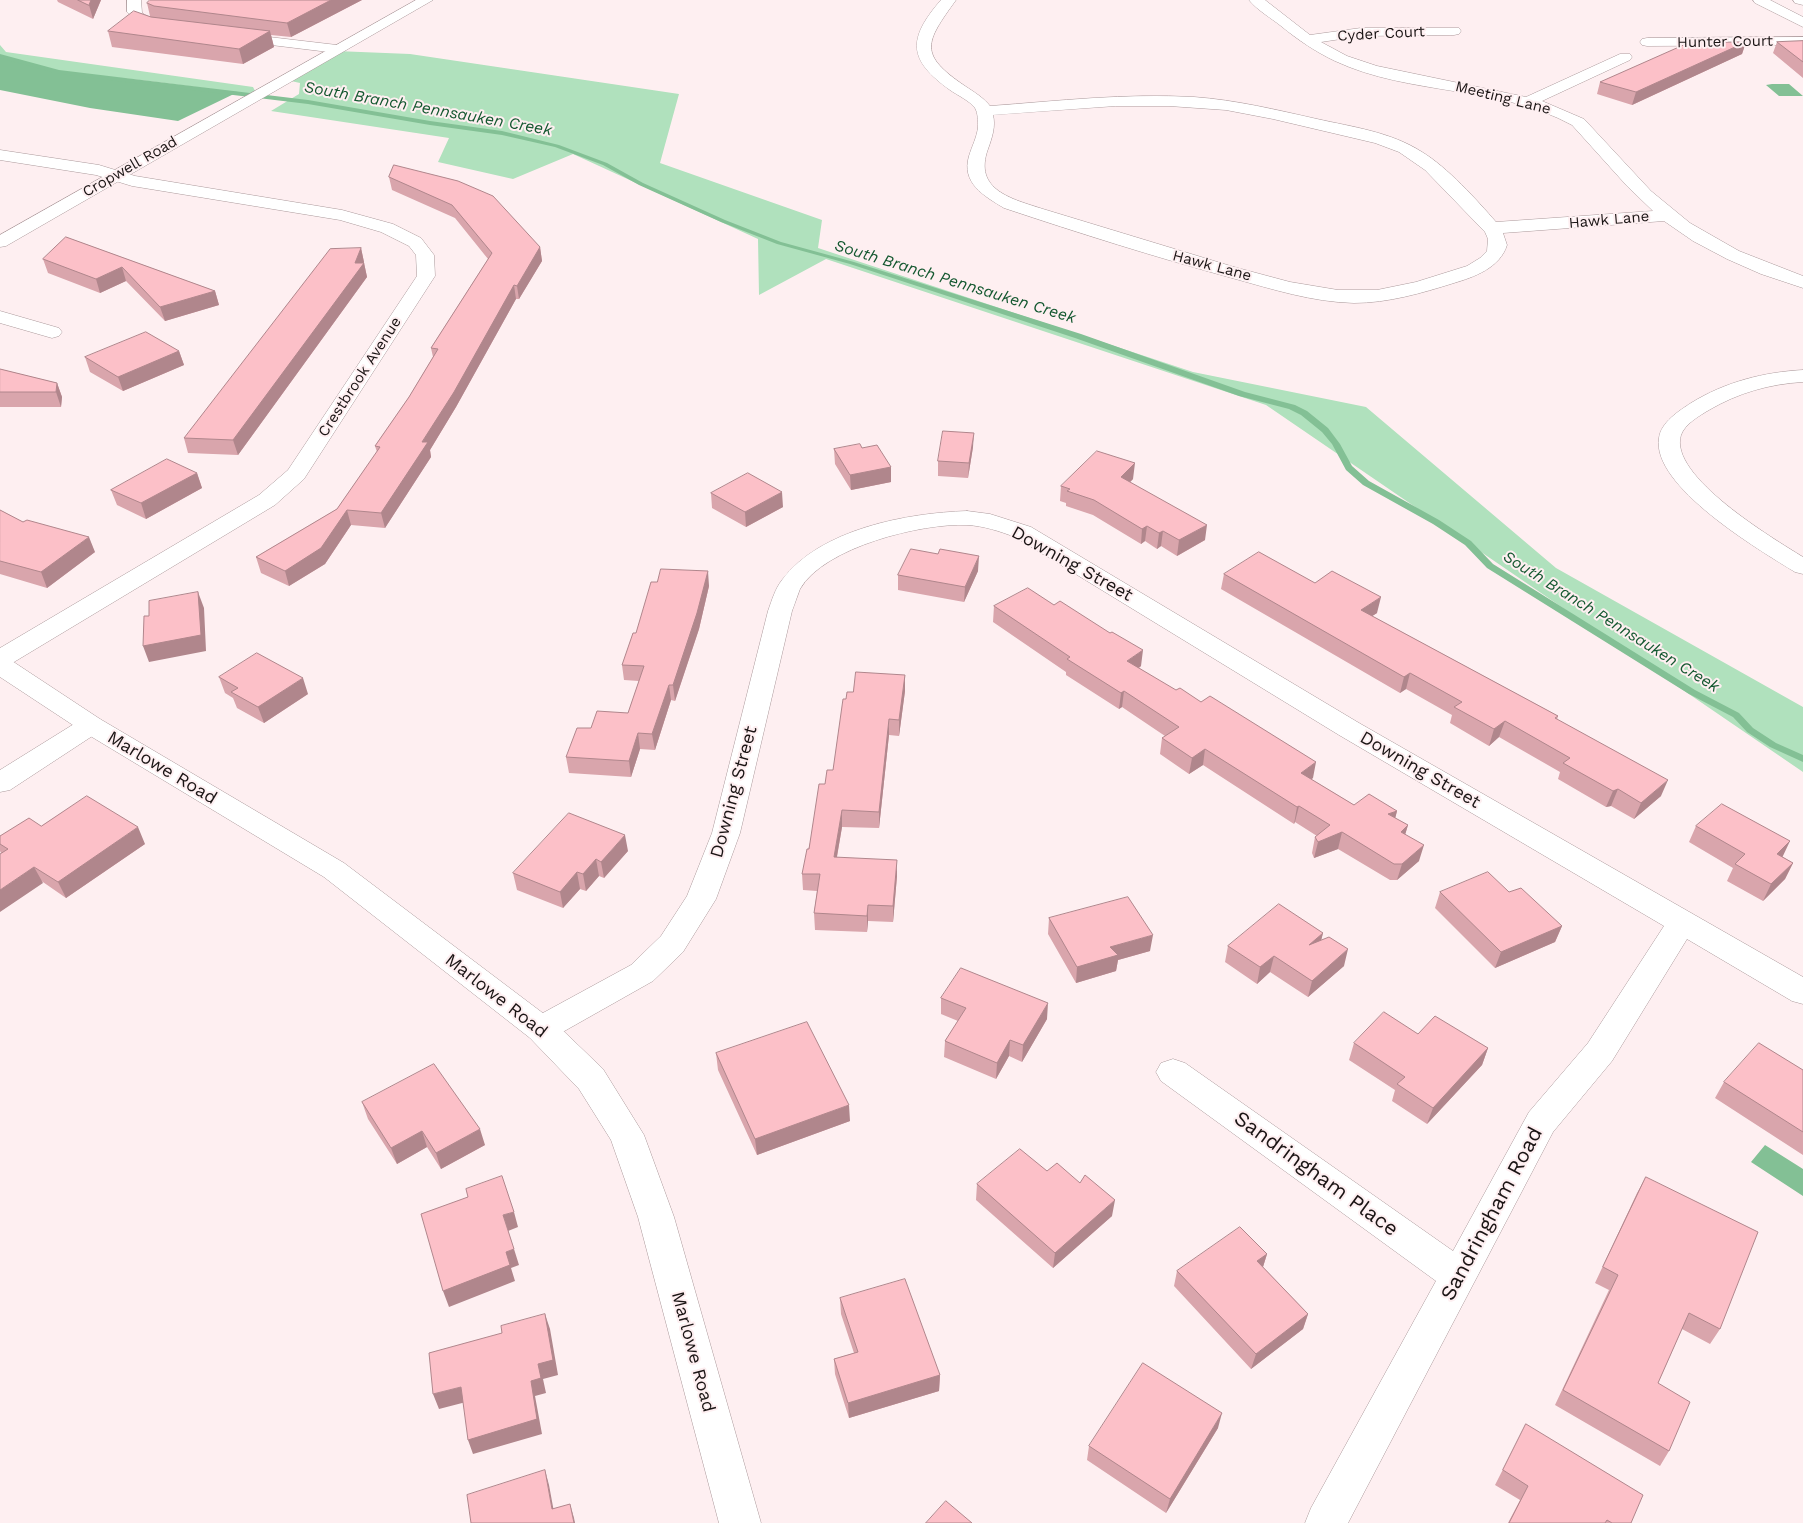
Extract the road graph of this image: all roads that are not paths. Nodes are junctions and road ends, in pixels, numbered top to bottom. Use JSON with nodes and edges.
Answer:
{"nodes":[{"id":1,"x":134,"y":0,"type":"edge"},
{"id":2,"x":426,"y":0,"type":"edge"},
{"id":3,"x":950,"y":0,"type":"edge"},
{"id":4,"x":1256,"y":0,"type":"edge"},
{"id":5,"x":1760,"y":0,"type":"edge"},
{"id":6,"x":1803,"y":23,"type":"edge"},
{"id":7,"x":178,"y":30,"type":"edge"},
{"id":8,"x":1454,"y":31,"type":"dead end"},
{"id":9,"x":219,"y":35,"type":"edge"},
{"id":10,"x":1309,"y":39,"type":"junction"},
{"id":11,"x":1803,"y":41,"type":"edge"},
{"id":12,"x":1647,"y":42,"type":"dead end"},
{"id":13,"x":337,"y":49,"type":"junction"},
{"id":14,"x":1625,"y":58,"type":"dead end"},
{"id":15,"x":1529,"y":101,"type":"junction"},
{"id":16,"x":984,"y":111,"type":"junction"},
{"id":17,"x":0,"y":154,"type":"edge"},
{"id":18,"x":116,"y":176,"type":"junction"},
{"id":19,"x":1669,"y":215,"type":"junction"},
{"id":20,"x":1490,"y":228,"type":"junction"},
{"id":21,"x":0,"y":242,"type":"edge"},
{"id":22,"x":1803,"y":282,"type":"edge"},
{"id":23,"x":0,"y":317,"type":"edge"},
{"id":24,"x":52,"y":332,"type":"dead end"},
{"id":25,"x":1803,"y":376,"type":"edge"},
{"id":26,"x":1803,"y":567,"type":"edge"},
{"id":27,"x":0,"y":659,"type":"edge"},
{"id":28,"x":0,"y":665,"type":"edge"},
{"id":29,"x":91,"y":725,"type":"junction"},
{"id":30,"x":0,"y":783,"type":"edge"},
{"id":31,"x":1683,"y":921,"type":"junction"},
{"id":32,"x":1803,"y":992,"type":"edge"},
{"id":33,"x":542,"y":1029,"type":"junction"},
{"id":34,"x":1173,"y":1072,"type":"dead end"},
{"id":35,"x":1458,"y":1276,"type":"junction"},
{"id":36,"x":740,"y":1523,"type":"edge"},
{"id":37,"x":1326,"y":1523,"type":"edge"}],
"edges":[{"from":1,"to":7,"type":"street"},
{"from":2,"to":13,"type":"street","name":"Cropwell Road"},
{"from":3,"to":16,"type":"street"},
{"from":4,"to":10,"type":"street","name":"Meeting Lane"},
{"from":5,"to":6,"type":"street","name":"Hunter Court"},
{"from":8,"to":10,"type":"street","name":"Cyder Court"},
{"from":9,"to":13,"type":"street"},
{"from":10,"to":15,"type":"street","name":"Meeting Lane"},
{"from":11,"to":12,"type":"street","name":"Hunter Court"},
{"from":13,"to":18,"type":"street","name":"Cropwell Road"},
{"from":14,"to":15,"type":"street"},
{"from":15,"to":19,"type":"street","name":"Meeting Lane"},
{"from":16,"to":20,"type":"street","name":"Hawk Lane"},
{"from":16,"to":20,"type":"street","name":"Hawk Lane"},
{"from":17,"to":18,"type":"street","name":"Crestbrook Avenue"},
{"from":18,"to":21,"type":"street","name":"Cropwell Road"},
{"from":18,"to":27,"type":"street","name":"Crestbrook Avenue"},
{"from":19,"to":20,"type":"street","name":"Hawk Lane"},
{"from":19,"to":22,"type":"street","name":"Meeting Lane"},
{"from":23,"to":24,"type":"street"},
{"from":25,"to":26,"type":"street"},
{"from":28,"to":29,"type":"street","name":"Marlowe Road"},
{"from":29,"to":30,"type":"street"},
{"from":29,"to":33,"type":"street","name":"Marlowe Road"},
{"from":31,"to":32,"type":"street","name":"Downing Street"},
{"from":31,"to":33,"type":"street","name":"Downing Street"},
{"from":31,"to":35,"type":"street","name":"Sandringham Road"},
{"from":33,"to":36,"type":"street","name":"Marlowe Road"},
{"from":34,"to":35,"type":"street","name":"Sandringham Place"},
{"from":35,"to":37,"type":"street","name":"Sandringham Road"}]}
